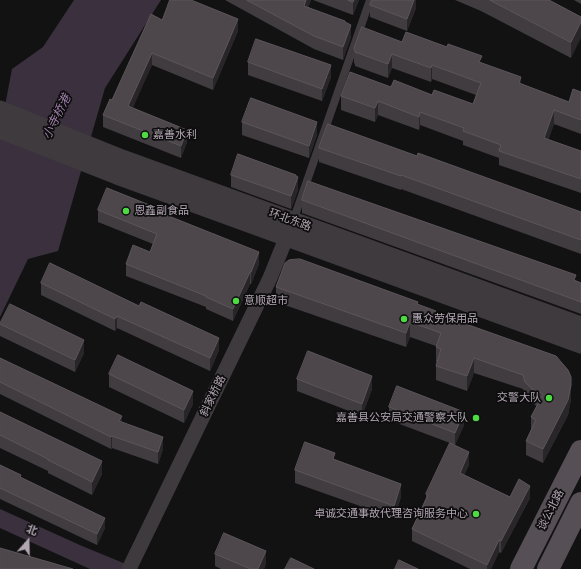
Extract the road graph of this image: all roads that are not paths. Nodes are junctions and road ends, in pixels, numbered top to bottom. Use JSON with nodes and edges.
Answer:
{"nodes":[{"id":1,"x":370,"y":0,"type":"edge"},
{"id":2,"x":0,"y":110,"type":"edge"},
{"id":3,"x":0,"y":129,"type":"edge"},
{"id":4,"x":119,"y":167,"type":"junction"},
{"id":5,"x":290,"y":229,"type":"junction"},
{"id":6,"x":581,"y":326,"type":"edge"},
{"id":7,"x":581,"y":344,"type":"edge"},
{"id":8,"x":581,"y":451,"type":"edge"},
{"id":9,"x":581,"y":503,"type":"edge"},
{"id":10,"x":129,"y":569,"type":"edge"},
{"id":11,"x":521,"y":569,"type":"edge"},
{"id":12,"x":548,"y":569,"type":"edge"}],
"edges":[{"from":1,"to":5,"type":"lane"},
{"from":2,"to":4,"type":"street","name":"环北东路"},
{"from":3,"to":4,"type":"street","name":"环北东路"},
{"from":4,"to":5,"type":"street","name":"环北东路"},
{"from":5,"to":6,"type":"street","name":"环北东路"},
{"from":5,"to":7,"type":"street","name":"环北东路"},
{"from":5,"to":10,"type":"street","name":"斜家桥路"},
{"from":8,"to":11,"type":"main road","name":"谈公北路"},
{"from":9,"to":12,"type":"main road"}]}
